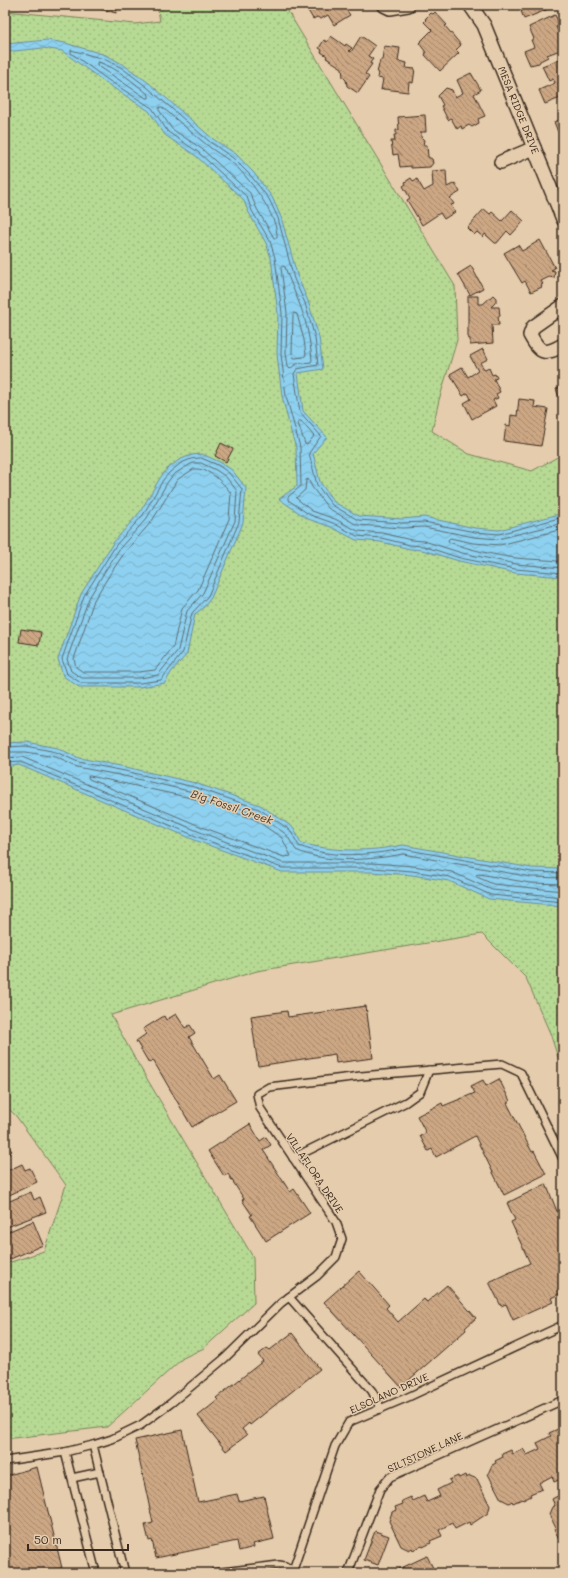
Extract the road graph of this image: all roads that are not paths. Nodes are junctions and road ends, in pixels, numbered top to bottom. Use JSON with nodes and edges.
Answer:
{"nodes":[{"id":1,"x":384,"y":5,"type":"edge"},
{"id":2,"x":408,"y":5,"type":"edge"},
{"id":3,"x":470,"y":5,"type":"edge"},
{"id":4,"x":534,"y":148,"type":"junction"},
{"id":5,"x":501,"y":162,"type":"dead end"},
{"id":6,"x":563,"y":219,"type":"edge"},
{"id":7,"x":563,"y":306,"type":"edge"},
{"id":8,"x":563,"y":345,"type":"edge"},
{"id":9,"x":429,"y":1070,"type":"junction"},
{"id":10,"x":293,"y":1158,"type":"junction"},
{"id":11,"x":563,"y":1159,"type":"edge"},
{"id":12,"x":288,"y":1297,"type":"junction"},
{"id":13,"x":563,"y":1325,"type":"edge"},
{"id":14,"x":563,"y":1400,"type":"edge"},
{"id":15,"x":381,"y":1409,"type":"junction"},
{"id":16,"x":93,"y":1445,"type":"junction"},
{"id":17,"x":65,"y":1452,"type":"junction"},
{"id":18,"x":5,"y":1461,"type":"edge"},
{"id":19,"x":100,"y":1472,"type":"junction"},
{"id":20,"x":72,"y":1478,"type":"junction"},
{"id":21,"x":292,"y":1572,"type":"edge"},
{"id":22,"x":96,"y":1573,"type":"edge"},
{"id":23,"x":125,"y":1573,"type":"edge"},
{"id":24,"x":214,"y":1573,"type":"edge"},
{"id":25,"x":348,"y":1573,"type":"edge"}],
"edges":[{"from":1,"to":2,"type":"street"},
{"from":3,"to":4,"type":"street","name":"MESA RIDGE DRIVE"},
{"from":4,"to":5,"type":"street"},
{"from":4,"to":6,"type":"street","name":"MESA RIDGE DRIVE"},
{"from":7,"to":8,"type":"street"},
{"from":9,"to":10,"type":"lane"},
{"from":9,"to":10,"type":"lane","name":"VILLAFLORA DRIVE"},
{"from":9,"to":11,"type":"lane","name":"VILLAFLORA DRIVE"},
{"from":10,"to":12,"type":"lane","name":"VILLAFLORA DRIVE"},
{"from":12,"to":15,"type":"lane"},
{"from":12,"to":16,"type":"lane","name":"VILLAFLORA DRIVE"},
{"from":13,"to":15,"type":"lane","name":"ELSOLANO DRIVE"},
{"from":14,"to":25,"type":"lane","name":"SILTSTONE LANE"},
{"from":15,"to":21,"type":"lane","name":"ELSOLANO DRIVE"},
{"from":16,"to":17,"type":"lane","name":"VILLAFLORA DRIVE"},
{"from":16,"to":19,"type":"lane"},
{"from":17,"to":18,"type":"lane","name":"VILLAFLORA DRIVE"},
{"from":17,"to":20,"type":"lane"},
{"from":19,"to":20,"type":"lane"},
{"from":19,"to":23,"type":"lane"},
{"from":20,"to":22,"type":"lane"},
{"from":21,"to":24,"type":"lane"}]}
